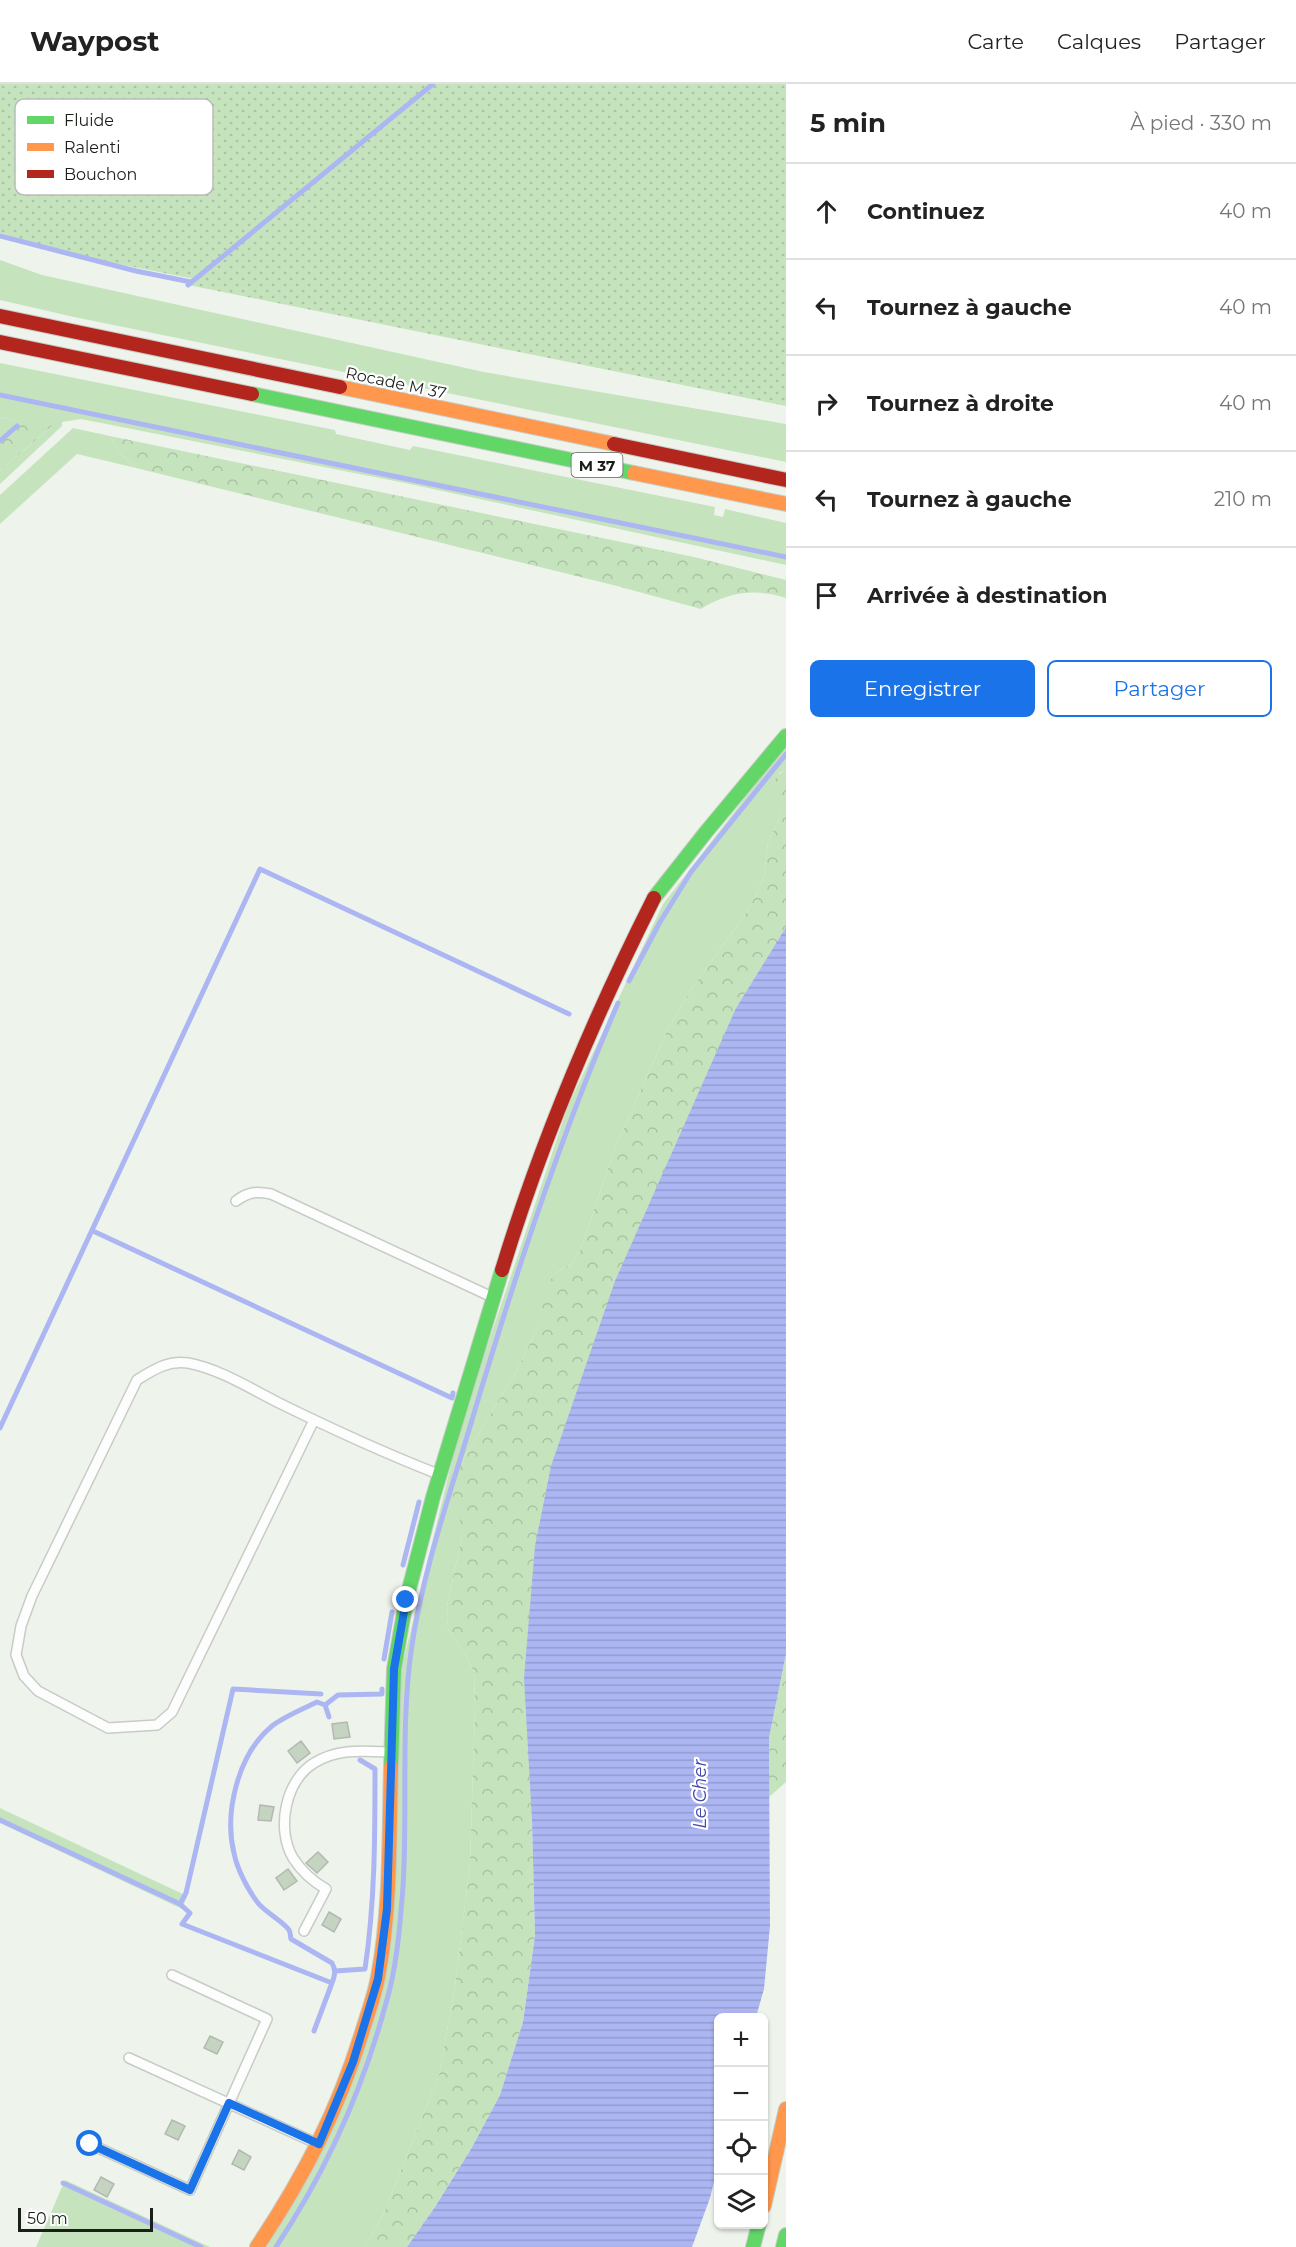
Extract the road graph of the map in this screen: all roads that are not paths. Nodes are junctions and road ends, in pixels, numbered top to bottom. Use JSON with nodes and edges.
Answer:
{"nodes":[{"id":1,"x":0,"y":316,"type":"edge"},
{"id":2,"x":0,"y":342,"type":"edge"},
{"id":3,"x":786,"y":480,"type":"edge"},
{"id":4,"x":786,"y":504,"type":"edge"},
{"id":5,"x":786,"y":736,"type":"edge"},
{"id":6,"x":236,"y":1201,"type":"dead end"},
{"id":7,"x":494,"y":1298,"type":"junction"},
{"id":8,"x":314,"y":1420,"type":"junction"},
{"id":9,"x":440,"y":1475,"type":"junction"},
{"id":10,"x":393,"y":1752,"type":"junction"},
{"id":11,"x":304,"y":1931,"type":"dead end"},
{"id":12,"x":172,"y":1975,"type":"dead end"},
{"id":13,"x":129,"y":2058,"type":"dead end"},
{"id":14,"x":229,"y":2103,"type":"junction"},
{"id":15,"x":786,"y":2109,"type":"edge"},
{"id":16,"x":90,"y":2144,"type":"dead end"},
{"id":17,"x":319,"y":2144,"type":"junction"},
{"id":18,"x":768,"y":2188,"type":"edge"},
{"id":19,"x":758,"y":2229,"type":"edge"},
{"id":20,"x":786,"y":2235,"type":"edge"},
{"id":21,"x":257,"y":2247,"type":"edge"},
{"id":22,"x":753,"y":2247,"type":"edge"},
{"id":23,"x":783,"y":2247,"type":"edge"}],
"edges":[{"from":1,"to":3,"type":"main road","name":"Rocade M 37","number":"M 37"},
{"from":2,"to":4,"type":"main road","number":"M 37"},
{"from":5,"to":7,"type":"main road"},
{"from":6,"to":7,"type":"lane"},
{"from":7,"to":9,"type":"main road"},
{"from":8,"to":8,"type":"lane"},
{"from":8,"to":9,"type":"lane"},
{"from":9,"to":10,"type":"main road"},
{"from":10,"to":11,"type":"lane"},
{"from":10,"to":17,"type":"main road"},
{"from":12,"to":14,"type":"lane"},
{"from":13,"to":14,"type":"lane"},
{"from":14,"to":16,"type":"lane"},
{"from":14,"to":17,"type":"lane"},
{"from":15,"to":18,"type":"main road"},
{"from":17,"to":21,"type":"main road"},
{"from":19,"to":22,"type":"main road"},
{"from":20,"to":23,"type":"main road"}]}
